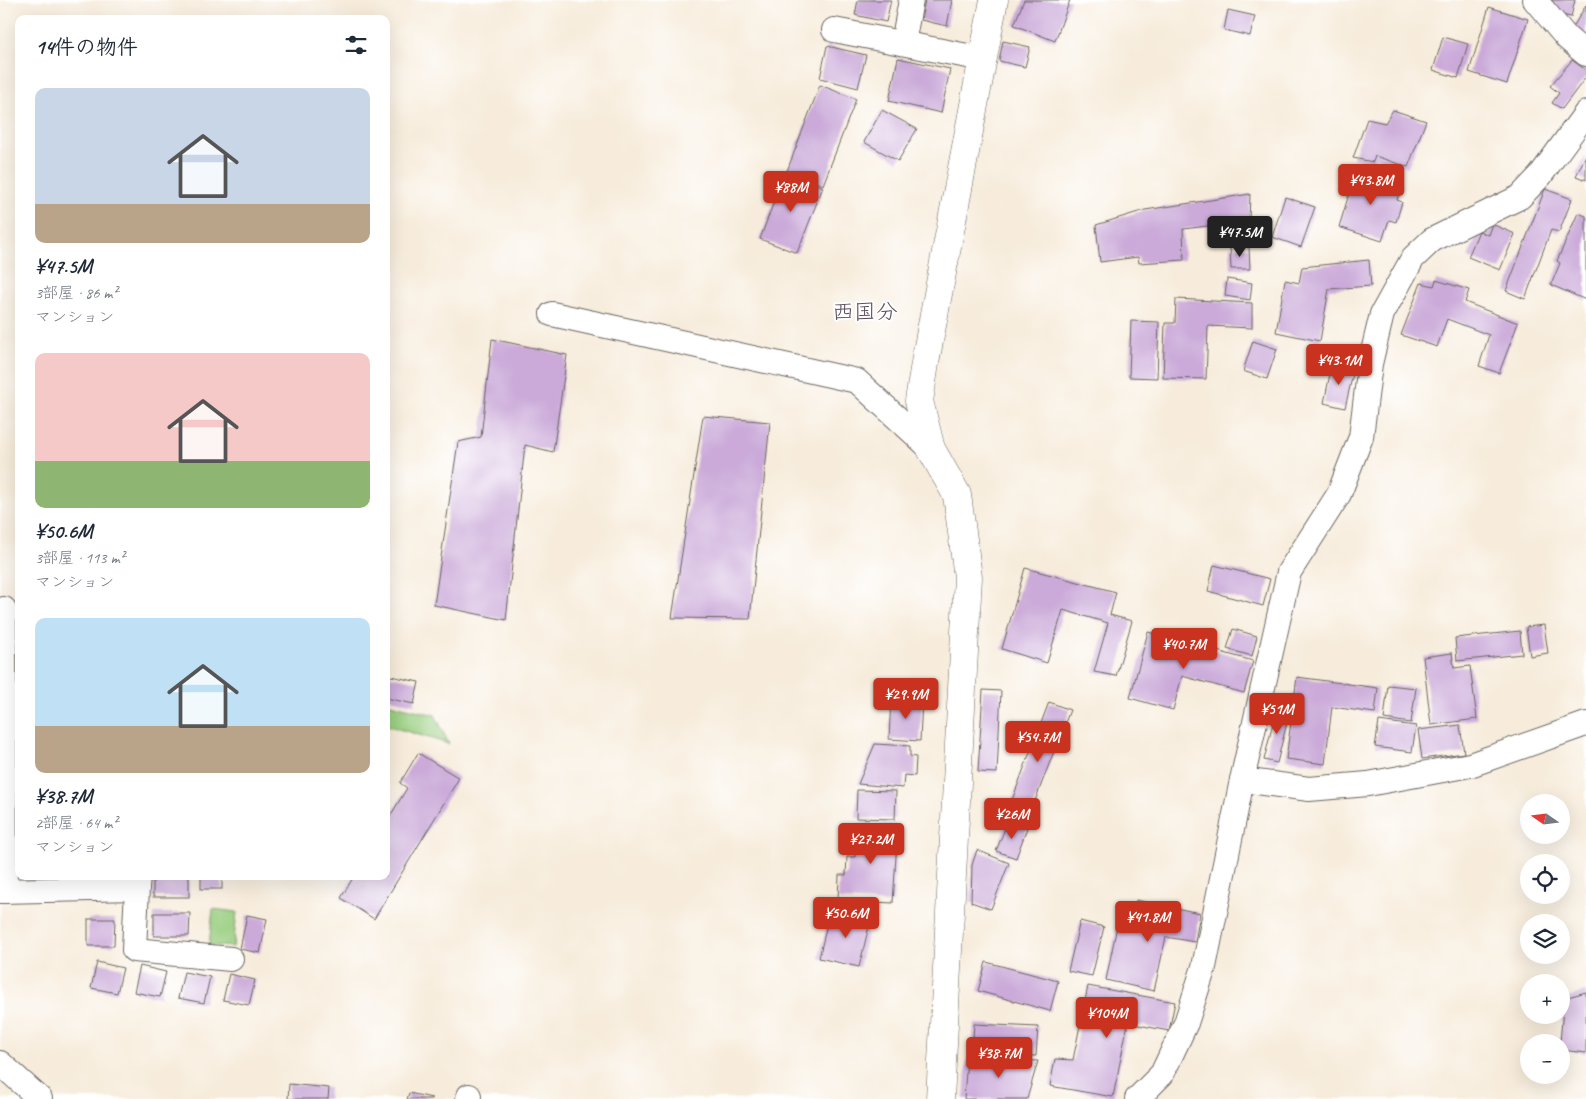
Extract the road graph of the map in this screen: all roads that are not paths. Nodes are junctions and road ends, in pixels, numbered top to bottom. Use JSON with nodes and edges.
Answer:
{"nodes":[{"id":1,"x":911,"y":0,"type":"edge"},
{"id":2,"x":994,"y":0,"type":"edge"},
{"id":3,"x":1535,"y":0,"type":"edge"},
{"id":4,"x":834,"y":30,"type":"dead end"},
{"id":5,"x":903,"y":43,"type":"junction"},
{"id":6,"x":1586,"y":54,"type":"edge"},
{"id":7,"x":983,"y":59,"type":"junction"},
{"id":8,"x":1586,"y":113,"type":"edge"},
{"id":9,"x":552,"y":314,"type":"dead end"},
{"id":10,"x":931,"y":449,"type":"junction"},
{"id":11,"x":4,"y":609,"type":"dead end"},
{"id":12,"x":1586,"y":724,"type":"edge"},
{"id":13,"x":1242,"y":780,"type":"junction"},
{"id":14,"x":137,"y":882,"type":"edge"},
{"id":15,"x":2,"y":891,"type":"edge"},
{"id":16,"x":231,"y":959,"type":"dead end"},
{"id":17,"x":0,"y":1063,"type":"edge"},
{"id":18,"x":40,"y":1099,"type":"edge"},
{"id":19,"x":940,"y":1099,"type":"edge"},
{"id":20,"x":1137,"y":1099,"type":"edge"}],
"edges":[{"from":1,"to":5,"type":"street"},
{"from":2,"to":7,"type":"street"},
{"from":3,"to":6,"type":"street"},
{"from":4,"to":5,"type":"street"},
{"from":5,"to":7,"type":"street"},
{"from":7,"to":10,"type":"street"},
{"from":8,"to":13,"type":"street"},
{"from":9,"to":10,"type":"street"},
{"from":10,"to":19,"type":"street"},
{"from":11,"to":15,"type":"street"},
{"from":12,"to":13,"type":"street"},
{"from":13,"to":20,"type":"street"},
{"from":14,"to":15,"type":"street"},
{"from":14,"to":16,"type":"street"},
{"from":17,"to":18,"type":"street"}]}
